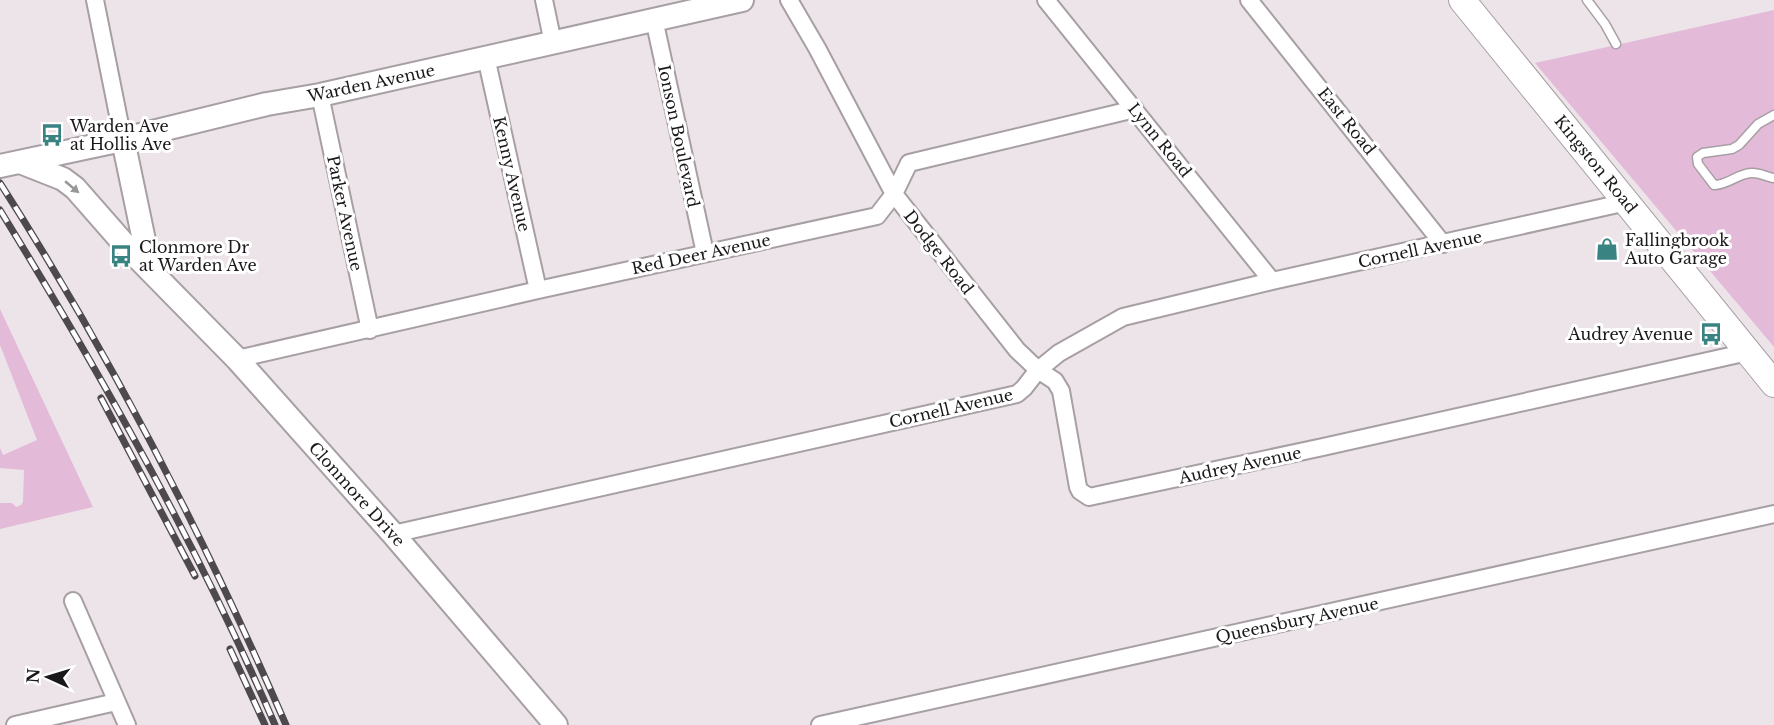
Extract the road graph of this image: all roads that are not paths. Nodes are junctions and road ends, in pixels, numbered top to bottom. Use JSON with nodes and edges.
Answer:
{"nodes":[{"id":1,"x":95,"y":0,"type":"edge"},
{"id":2,"x":544,"y":0,"type":"edge"},
{"id":3,"x":742,"y":0,"type":"edge"},
{"id":4,"x":789,"y":0,"type":"edge"},
{"id":5,"x":1046,"y":0,"type":"edge"},
{"id":6,"x":1249,"y":0,"type":"edge"},
{"id":7,"x":1587,"y":0,"type":"edge"},
{"id":8,"x":1468,"y":1,"type":"edge"},
{"id":9,"x":654,"y":19,"type":"junction"},
{"id":10,"x":553,"y":43,"type":"junction"},
{"id":11,"x":1616,"y":44,"type":"dead end"},
{"id":12,"x":486,"y":57,"type":"junction"},
{"id":13,"x":320,"y":95,"type":"junction"},
{"id":14,"x":1136,"y":109,"type":"junction"},
{"id":15,"x":1774,"y":115,"type":"edge"},
{"id":16,"x":123,"y":140,"type":"junction"},
{"id":17,"x":10,"y":164,"type":"edge"},
{"id":18,"x":1774,"y":178,"type":"edge"},
{"id":19,"x":894,"y":194,"type":"junction"},
{"id":20,"x":1627,"y":202,"type":"junction"},
{"id":21,"x":1443,"y":244,"type":"junction"},
{"id":22,"x":705,"y":253,"type":"junction"},
{"id":23,"x":150,"y":269,"type":"junction"},
{"id":24,"x":1272,"y":281,"type":"junction"},
{"id":25,"x":538,"y":290,"type":"junction"},
{"id":26,"x":370,"y":330,"type":"junction"},
{"id":27,"x":1748,"y":352,"type":"junction"},
{"id":28,"x":237,"y":359,"type":"junction"},
{"id":29,"x":1038,"y":370,"type":"junction"},
{"id":30,"x":1774,"y":384,"type":"edge"},
{"id":31,"x":1084,"y":495,"type":"joint"},
{"id":32,"x":1774,"y":514,"type":"edge"},
{"id":33,"x":393,"y":534,"type":"junction"},
{"id":34,"x":73,"y":601,"type":"dead end"},
{"id":35,"x":116,"y":702,"type":"junction"},
{"id":36,"x":15,"y":725,"type":"edge"},
{"id":37,"x":127,"y":725,"type":"edge"},
{"id":38,"x":556,"y":725,"type":"edge"},
{"id":39,"x":820,"y":725,"type":"edge"}],
"edges":[{"from":1,"to":16,"type":"street"},
{"from":2,"to":10,"type":"street"},
{"from":3,"to":9,"type":"street","name":"Warden Avenue"},
{"from":4,"to":19,"type":"street","name":"Dodge Road"},
{"from":5,"to":14,"type":"street","name":"Lynn Road"},
{"from":6,"to":21,"type":"street","name":"East Road"},
{"from":7,"to":11,"type":"lane"},
{"from":8,"to":20,"type":"main road","name":"Kingston Road"},
{"from":9,"to":10,"type":"street","name":"Warden Avenue"},
{"from":9,"to":22,"type":"street","name":"Ionson Boulevard"},
{"from":10,"to":12,"type":"street","name":"Warden Avenue"},
{"from":12,"to":13,"type":"street","name":"Warden Avenue"},
{"from":12,"to":25,"type":"street","name":"Kenny Avenue"},
{"from":13,"to":16,"type":"street","name":"Warden Avenue"},
{"from":13,"to":26,"type":"street","name":"Parker Avenue"},
{"from":14,"to":19,"type":"street","name":"Red Deer Avenue"},
{"from":14,"to":24,"type":"street","name":"Lynn Road"},
{"from":15,"to":18,"type":"lane"},
{"from":16,"to":17,"type":"street","name":"Warden Avenue"},
{"from":16,"to":23,"type":"street"},
{"from":17,"to":23,"type":"street","name":"Clonmore Drive","one_way":true},
{"from":19,"to":22,"type":"street","name":"Red Deer Avenue"},
{"from":19,"to":29,"type":"street","name":"Dodge Road"},
{"from":20,"to":21,"type":"street","name":"Cornell Avenue"},
{"from":20,"to":27,"type":"main road","name":"Kingston Road"},
{"from":21,"to":24,"type":"street","name":"Cornell Avenue"},
{"from":22,"to":25,"type":"street","name":"Red Deer Avenue"},
{"from":23,"to":28,"type":"street","name":"Clonmore Drive"},
{"from":24,"to":29,"type":"street","name":"Cornell Avenue"},
{"from":25,"to":26,"type":"street","name":"Red Deer Avenue"},
{"from":26,"to":28,"type":"street","name":"Red Deer Avenue"},
{"from":27,"to":30,"type":"main road","name":"Kingston Road"},
{"from":27,"to":31,"type":"street","name":"Audrey Avenue"},
{"from":28,"to":33,"type":"street","name":"Clonmore Drive"},
{"from":29,"to":31,"type":"street","name":"Dodge Road"},
{"from":29,"to":33,"type":"street","name":"Cornell Avenue"},
{"from":32,"to":39,"type":"street","name":"Queensbury Avenue"},
{"from":33,"to":38,"type":"street","name":"Clonmore Drive"},
{"from":34,"to":35,"type":"street"},
{"from":35,"to":36,"type":"street"},
{"from":35,"to":37,"type":"street"}]}
